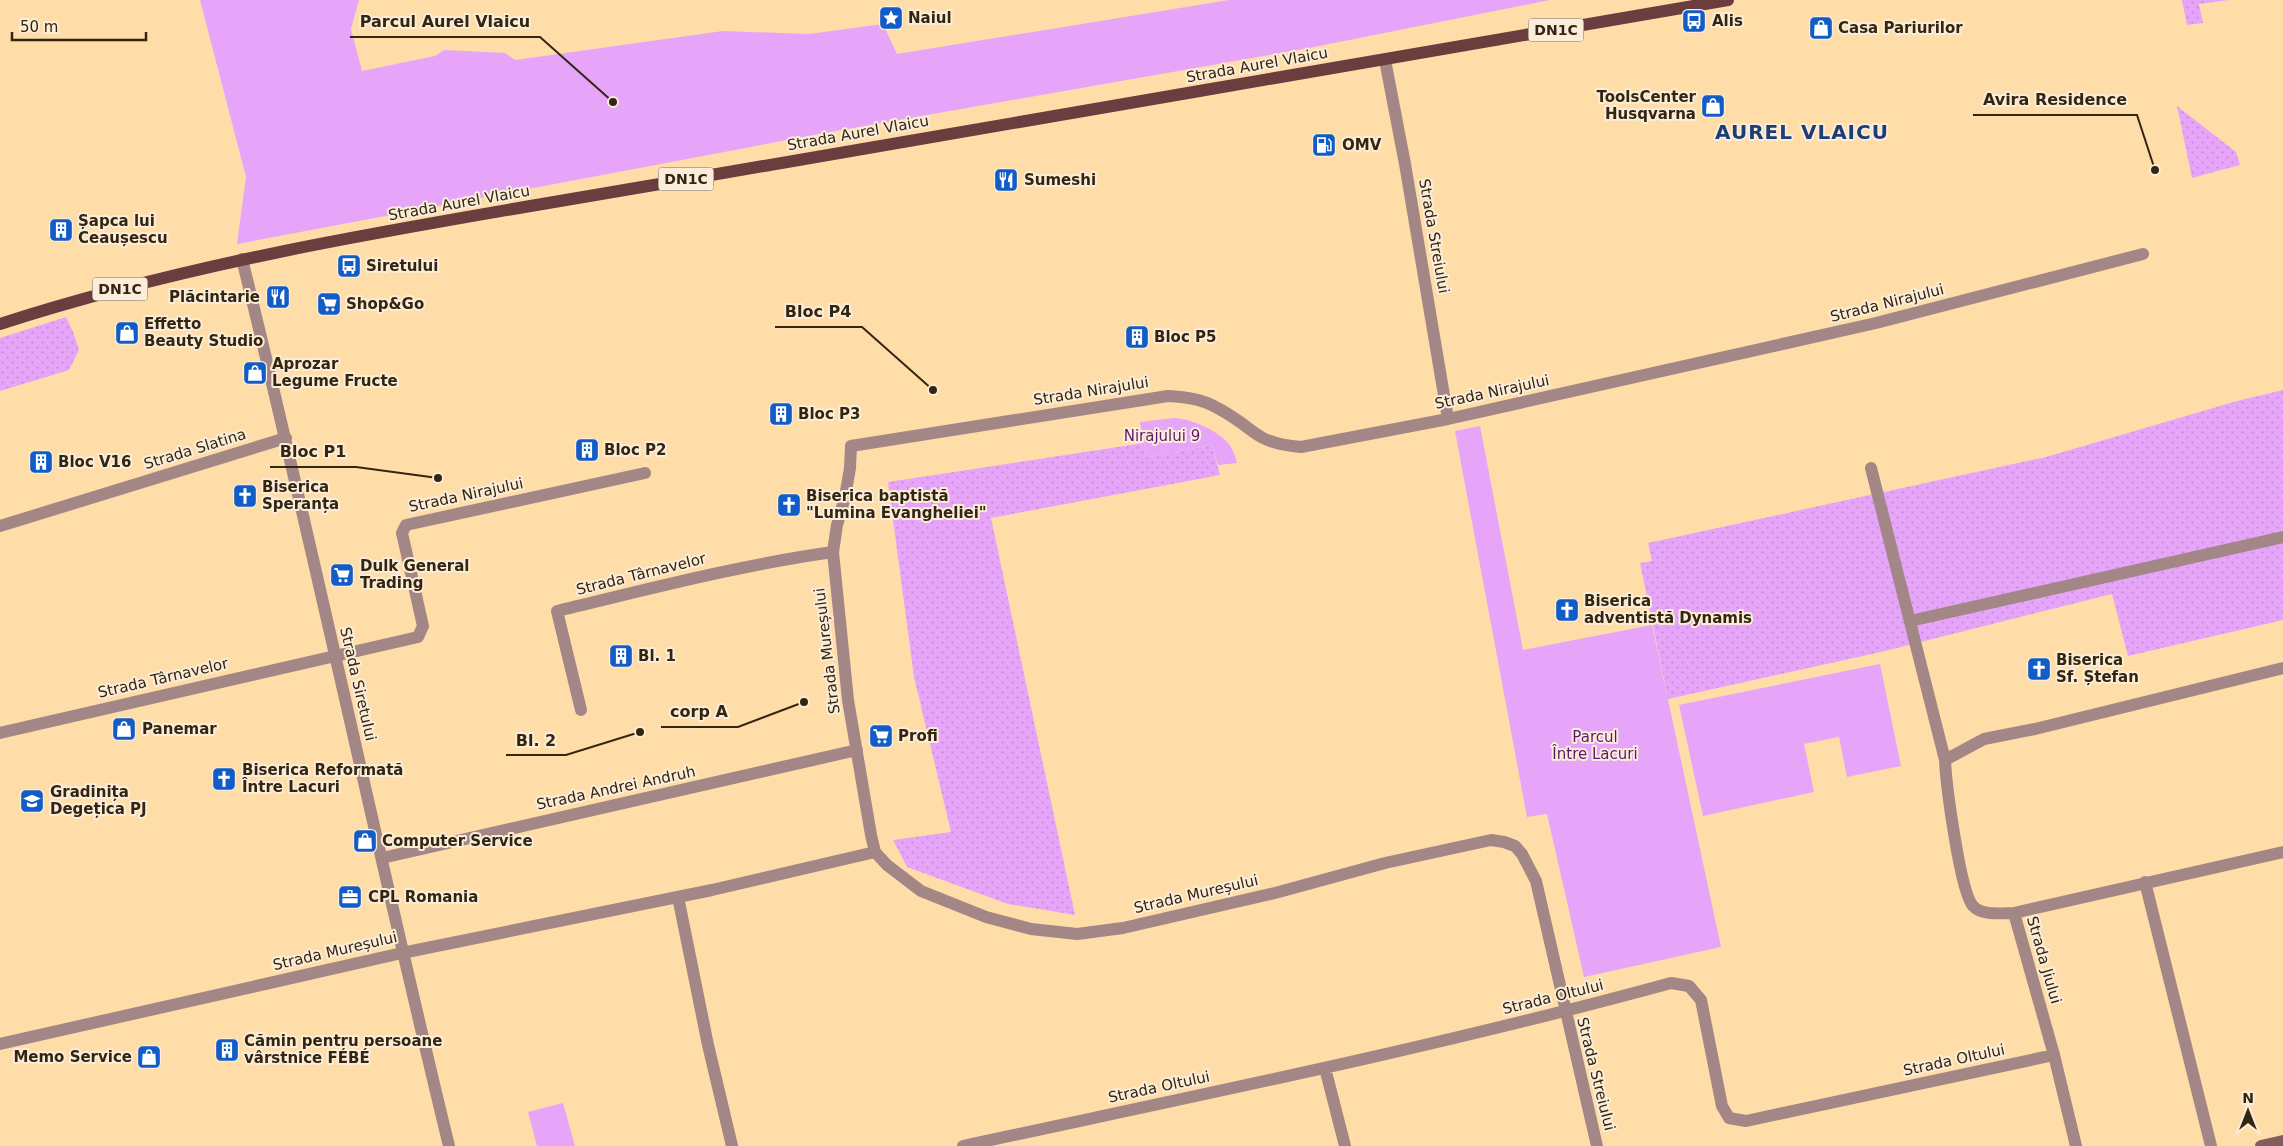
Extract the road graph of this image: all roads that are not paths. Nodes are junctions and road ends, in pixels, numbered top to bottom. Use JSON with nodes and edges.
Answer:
{"nodes":[{"id":1,"x":1728,"y":0,"type":"edge"},
{"id":2,"x":1385,"y":60,"type":"junction"},
{"id":3,"x":2143,"y":254,"type":"dead end"},
{"id":4,"x":242,"y":259,"type":"junction"},
{"id":5,"x":0,"y":324,"type":"edge"},
{"id":6,"x":1448,"y":419,"type":"junction"},
{"id":7,"x":286,"y":438,"type":"junction"},
{"id":8,"x":851,"y":446,"type":"joint"},
{"id":9,"x":1871,"y":468,"type":"dead end"},
{"id":10,"x":645,"y":473,"type":"dead end"},
{"id":11,"x":0,"y":526,"type":"edge"},
{"id":12,"x":2283,"y":537,"type":"edge"},
{"id":13,"x":833,"y":552,"type":"junction"},
{"id":14,"x":1910,"y":621,"type":"junction"},
{"id":15,"x":334,"y":656,"type":"junction"},
{"id":16,"x":2283,"y":668,"type":"edge"},
{"id":17,"x":581,"y":710,"type":"dead end"},
{"id":18,"x":0,"y":733,"type":"edge"},
{"id":19,"x":857,"y":750,"type":"junction"},
{"id":20,"x":1945,"y":760,"type":"junction"},
{"id":21,"x":875,"y":852,"type":"junction"},
{"id":22,"x":2283,"y":852,"type":"edge"},
{"id":23,"x":382,"y":858,"type":"junction"},
{"id":24,"x":1528,"y":865,"type":"joint"},
{"id":25,"x":2144,"y":882,"type":"junction"},
{"id":26,"x":678,"y":897,"type":"junction"},
{"id":27,"x":2014,"y":913,"type":"junction"},
{"id":28,"x":402,"y":952,"type":"junction"},
{"id":29,"x":1564,"y":1012,"type":"junction"},
{"id":30,"x":0,"y":1044,"type":"edge"},
{"id":31,"x":2054,"y":1054,"type":"junction"},
{"id":32,"x":1325,"y":1068,"type":"junction"},
{"id":33,"x":2283,"y":1141,"type":"edge"},
{"id":34,"x":449,"y":1146,"type":"edge"},
{"id":35,"x":732,"y":1146,"type":"edge"},
{"id":36,"x":963,"y":1146,"type":"edge"},
{"id":37,"x":1345,"y":1146,"type":"edge"},
{"id":38,"x":1597,"y":1146,"type":"edge"},
{"id":39,"x":2076,"y":1146,"type":"edge"},
{"id":40,"x":2211,"y":1146,"type":"edge"},
{"id":41,"x":2261,"y":1146,"type":"edge"}],
"edges":[{"from":1,"to":2,"type":"main road","name":"Strada Aurel Vlaicu","number":"DN1C"},
{"from":2,"to":4,"type":"main road","name":"Strada Aurel Vlaicu","number":"DN1C"},
{"from":2,"to":6,"type":"street","name":"Strada Streiului"},
{"from":3,"to":6,"type":"street","name":"Strada Nirajului"},
{"from":4,"to":5,"type":"main road","name":"Strada Aurel Vlaicu","number":"DN1C"},
{"from":4,"to":7,"type":"street","name":"Strada Siretului"},
{"from":6,"to":8,"type":"street","name":"Strada Nirajului"},
{"from":7,"to":11,"type":"street","name":"Strada Slatina"},
{"from":7,"to":15,"type":"street","name":"Strada Siretului"},
{"from":8,"to":13,"type":"street","name":"Strada Mureșului"},
{"from":9,"to":14,"type":"street"},
{"from":10,"to":15,"type":"street","name":"Strada Nirajului"},
{"from":12,"to":14,"type":"street"},
{"from":13,"to":17,"type":"street","name":"Strada Târnavelor"},
{"from":13,"to":19,"type":"street","name":"Strada Mureșului"},
{"from":14,"to":20,"type":"street"},
{"from":15,"to":18,"type":"street","name":"Strada Târnavelor"},
{"from":15,"to":23,"type":"street","name":"Strada Siretului"},
{"from":16,"to":20,"type":"street"},
{"from":19,"to":21,"type":"street","name":"Strada Mureșului"},
{"from":19,"to":23,"type":"street","name":"Strada Andrei Andruh"},
{"from":20,"to":27,"type":"street"},
{"from":21,"to":24,"type":"street","name":"Strada Mureșului"},
{"from":21,"to":26,"type":"street","name":"Strada Mureșului"},
{"from":22,"to":25,"type":"street","name":"Strada Jiului"},
{"from":23,"to":28,"type":"street","name":"Strada Siretului"},
{"from":24,"to":29,"type":"street","name":"Strada Streiului"},
{"from":25,"to":27,"type":"street","name":"Strada Jiului"},
{"from":25,"to":40,"type":"street"},
{"from":26,"to":28,"type":"street","name":"Strada Mureșului"},
{"from":26,"to":35,"type":"street"},
{"from":27,"to":31,"type":"street","name":"Strada Jiului"},
{"from":28,"to":30,"type":"street","name":"Strada Mureșului"},
{"from":28,"to":34,"type":"street","name":"Strada Siretului"},
{"from":29,"to":31,"type":"street","name":"Strada Oltului"},
{"from":29,"to":32,"type":"street","name":"Strada Oltului"},
{"from":29,"to":38,"type":"street","name":"Strada Streiului"},
{"from":31,"to":39,"type":"street","name":"Strada Jiului"},
{"from":32,"to":36,"type":"street","name":"Strada Oltului"},
{"from":32,"to":37,"type":"street"},
{"from":33,"to":41,"type":"street"}]}
